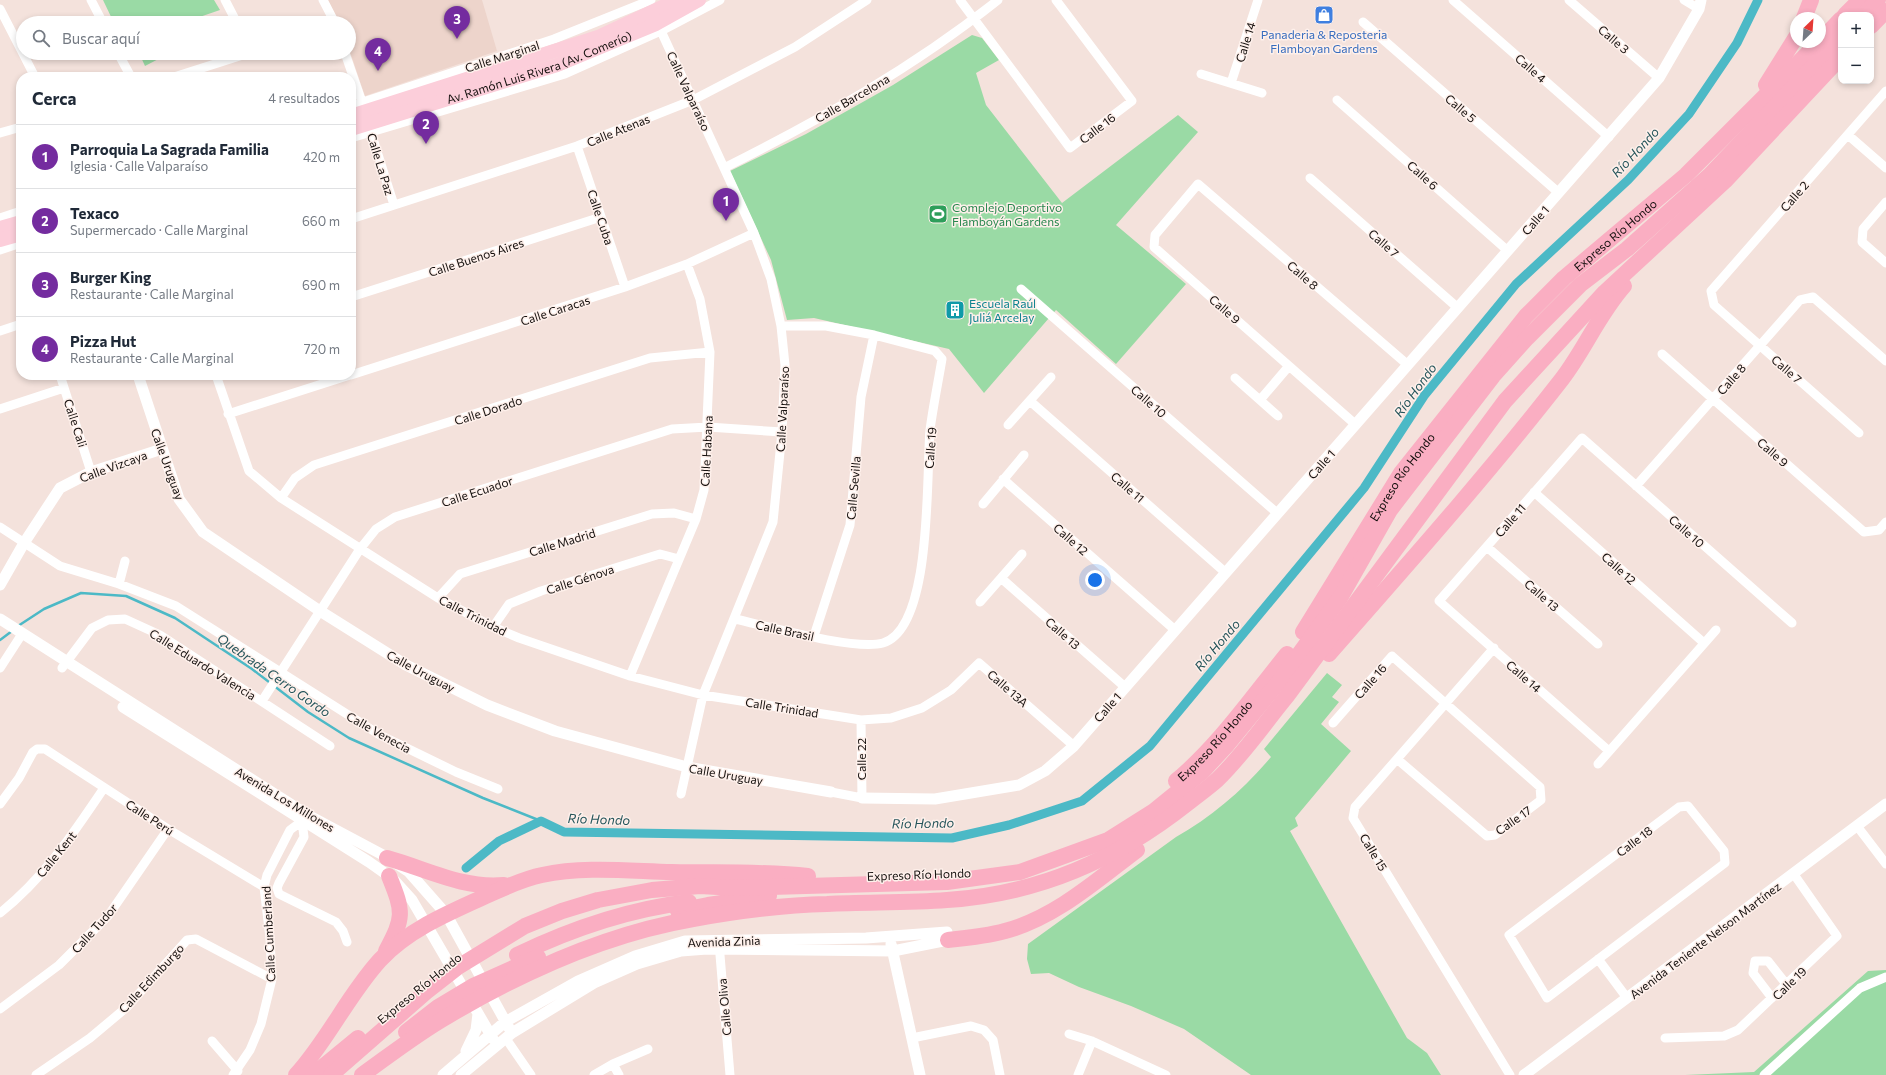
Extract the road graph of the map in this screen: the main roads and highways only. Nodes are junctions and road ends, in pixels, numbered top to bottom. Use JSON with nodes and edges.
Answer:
{"nodes":[{"id":1,"x":677,"y":0,"type":"edge"},
{"id":2,"x":699,"y":0,"type":"edge"},
{"id":3,"x":1810,"y":0,"type":"edge"},
{"id":4,"x":1860,"y":0,"type":"edge"},
{"id":5,"x":1878,"y":0,"type":"edge"},
{"id":6,"x":1886,"y":11,"type":"edge"},
{"id":7,"x":1806,"y":12,"type":"edge"},
{"id":8,"x":1848,"y":12,"type":"edge"},
{"id":9,"x":1866,"y":12,"type":"edge"},
{"id":10,"x":1838,"y":22,"type":"edge"},
{"id":11,"x":1874,"y":23,"type":"edge"},
{"id":12,"x":1826,"y":34,"type":"edge"},
{"id":13,"x":1838,"y":40,"type":"edge"},
{"id":14,"x":1790,"y":47,"type":"edge"},
{"id":15,"x":1812,"y":48,"type":"edge"},
{"id":16,"x":1838,"y":60,"type":"edge"},
{"id":17,"x":356,"y":116,"type":"edge"},
{"id":18,"x":366,"y":117,"type":"junction"},
{"id":19,"x":356,"y":124,"type":"edge"},
{"id":20,"x":1726,"y":136,"type":"junction"},
{"id":21,"x":1683,"y":221,"type":"junction"},
{"id":22,"x":16,"y":223,"type":"edge"},
{"id":23,"x":0,"y":228,"type":"edge"},
{"id":24,"x":16,"y":235,"type":"edge"},
{"id":25,"x":0,"y":240,"type":"edge"},
{"id":26,"x":1470,"y":447,"type":"junction"},
{"id":27,"x":1286,"y":696,"type":"junction"},
{"id":28,"x":1216,"y":781,"type":"junction"},
{"id":29,"x":387,"y":858,"type":"road end"},
{"id":30,"x":389,"y":876,"type":"road end"},
{"id":31,"x":808,"y":876,"type":"junction"},
{"id":32,"x":511,"y":884,"type":"junction"},
{"id":33,"x":736,"y":888,"type":"junction"},
{"id":34,"x":756,"y":897,"type":"junction"},
{"id":35,"x":947,"y":936,"type":"road end"},
{"id":36,"x":489,"y":941,"type":"junction"},
{"id":37,"x":381,"y":960,"type":"junction"},
{"id":38,"x":508,"y":976,"type":"junction"},
{"id":39,"x":427,"y":985,"type":"junction"},
{"id":40,"x":442,"y":1012,"type":"junction"},
{"id":41,"x":296,"y":1075,"type":"edge"},
{"id":42,"x":313,"y":1075,"type":"edge"},
{"id":43,"x":331,"y":1075,"type":"edge"},
{"id":44,"x":348,"y":1075,"type":"edge"},
{"id":45,"x":362,"y":1075,"type":"edge"}],
"edges":[{"from":1,"to":18,"type":"main road","name":"Av. Ramón Luis Rivera (Av. Comerío)"},
{"from":2,"to":18,"type":"main road","name":"Av. Ramón Luis Rivera (Av. Comerío)"},
{"from":3,"to":7,"type":"highway"},
{"from":4,"to":8,"type":"highway"},
{"from":5,"to":9,"type":"highway"},
{"from":6,"to":11,"type":"highway"},
{"from":10,"to":12,"type":"highway","name":"Expreso Río Hondo"},
{"from":13,"to":33,"type":"highway"},
{"from":14,"to":20,"type":"highway"},
{"from":15,"to":20,"type":"highway","name":"Expreso Río Hondo"},
{"from":16,"to":21,"type":"highway","name":"Expreso Río Hondo"},
{"from":17,"to":18,"type":"main road","name":"Av. Ramón Luis Rivera (Av. Comerío)"},
{"from":18,"to":19,"type":"main road","name":"Av. Ramón Luis Rivera (Av. Comerío)"},
{"from":20,"to":31,"type":"highway","name":"Expreso Río Hondo"},
{"from":21,"to":26,"type":"highway","name":"Expreso Río Hondo"},
{"from":21,"to":27,"type":"highway"},
{"from":22,"to":23,"type":"main road"},
{"from":24,"to":25,"type":"main road"},
{"from":26,"to":27,"type":"highway","name":"Expreso Río Hondo"},
{"from":26,"to":34,"type":"highway"},
{"from":27,"to":28,"type":"highway","name":"Expreso Río Hondo"},
{"from":28,"to":35,"type":"highway"},
{"from":28,"to":38,"type":"highway","name":"Expreso Río Hondo"},
{"from":29,"to":32,"type":"highway"},
{"from":30,"to":37,"type":"highway"},
{"from":31,"to":32,"type":"highway"},
{"from":31,"to":36,"type":"highway","name":"Expreso Río Hondo"},
{"from":32,"to":37,"type":"highway"},
{"from":33,"to":34,"type":"highway"},
{"from":33,"to":36,"type":"highway"},
{"from":34,"to":38,"type":"highway"},
{"from":36,"to":39,"type":"highway","name":"Expreso Río Hondo"},
{"from":37,"to":41,"type":"highway"},
{"from":38,"to":40,"type":"highway","name":"Expreso Río Hondo"},
{"from":39,"to":42,"type":"highway","name":"Expreso Río Hondo"},
{"from":39,"to":43,"type":"highway"},
{"from":40,"to":44,"type":"highway"},
{"from":40,"to":45,"type":"highway","name":"Expreso Río Hondo"}]}
